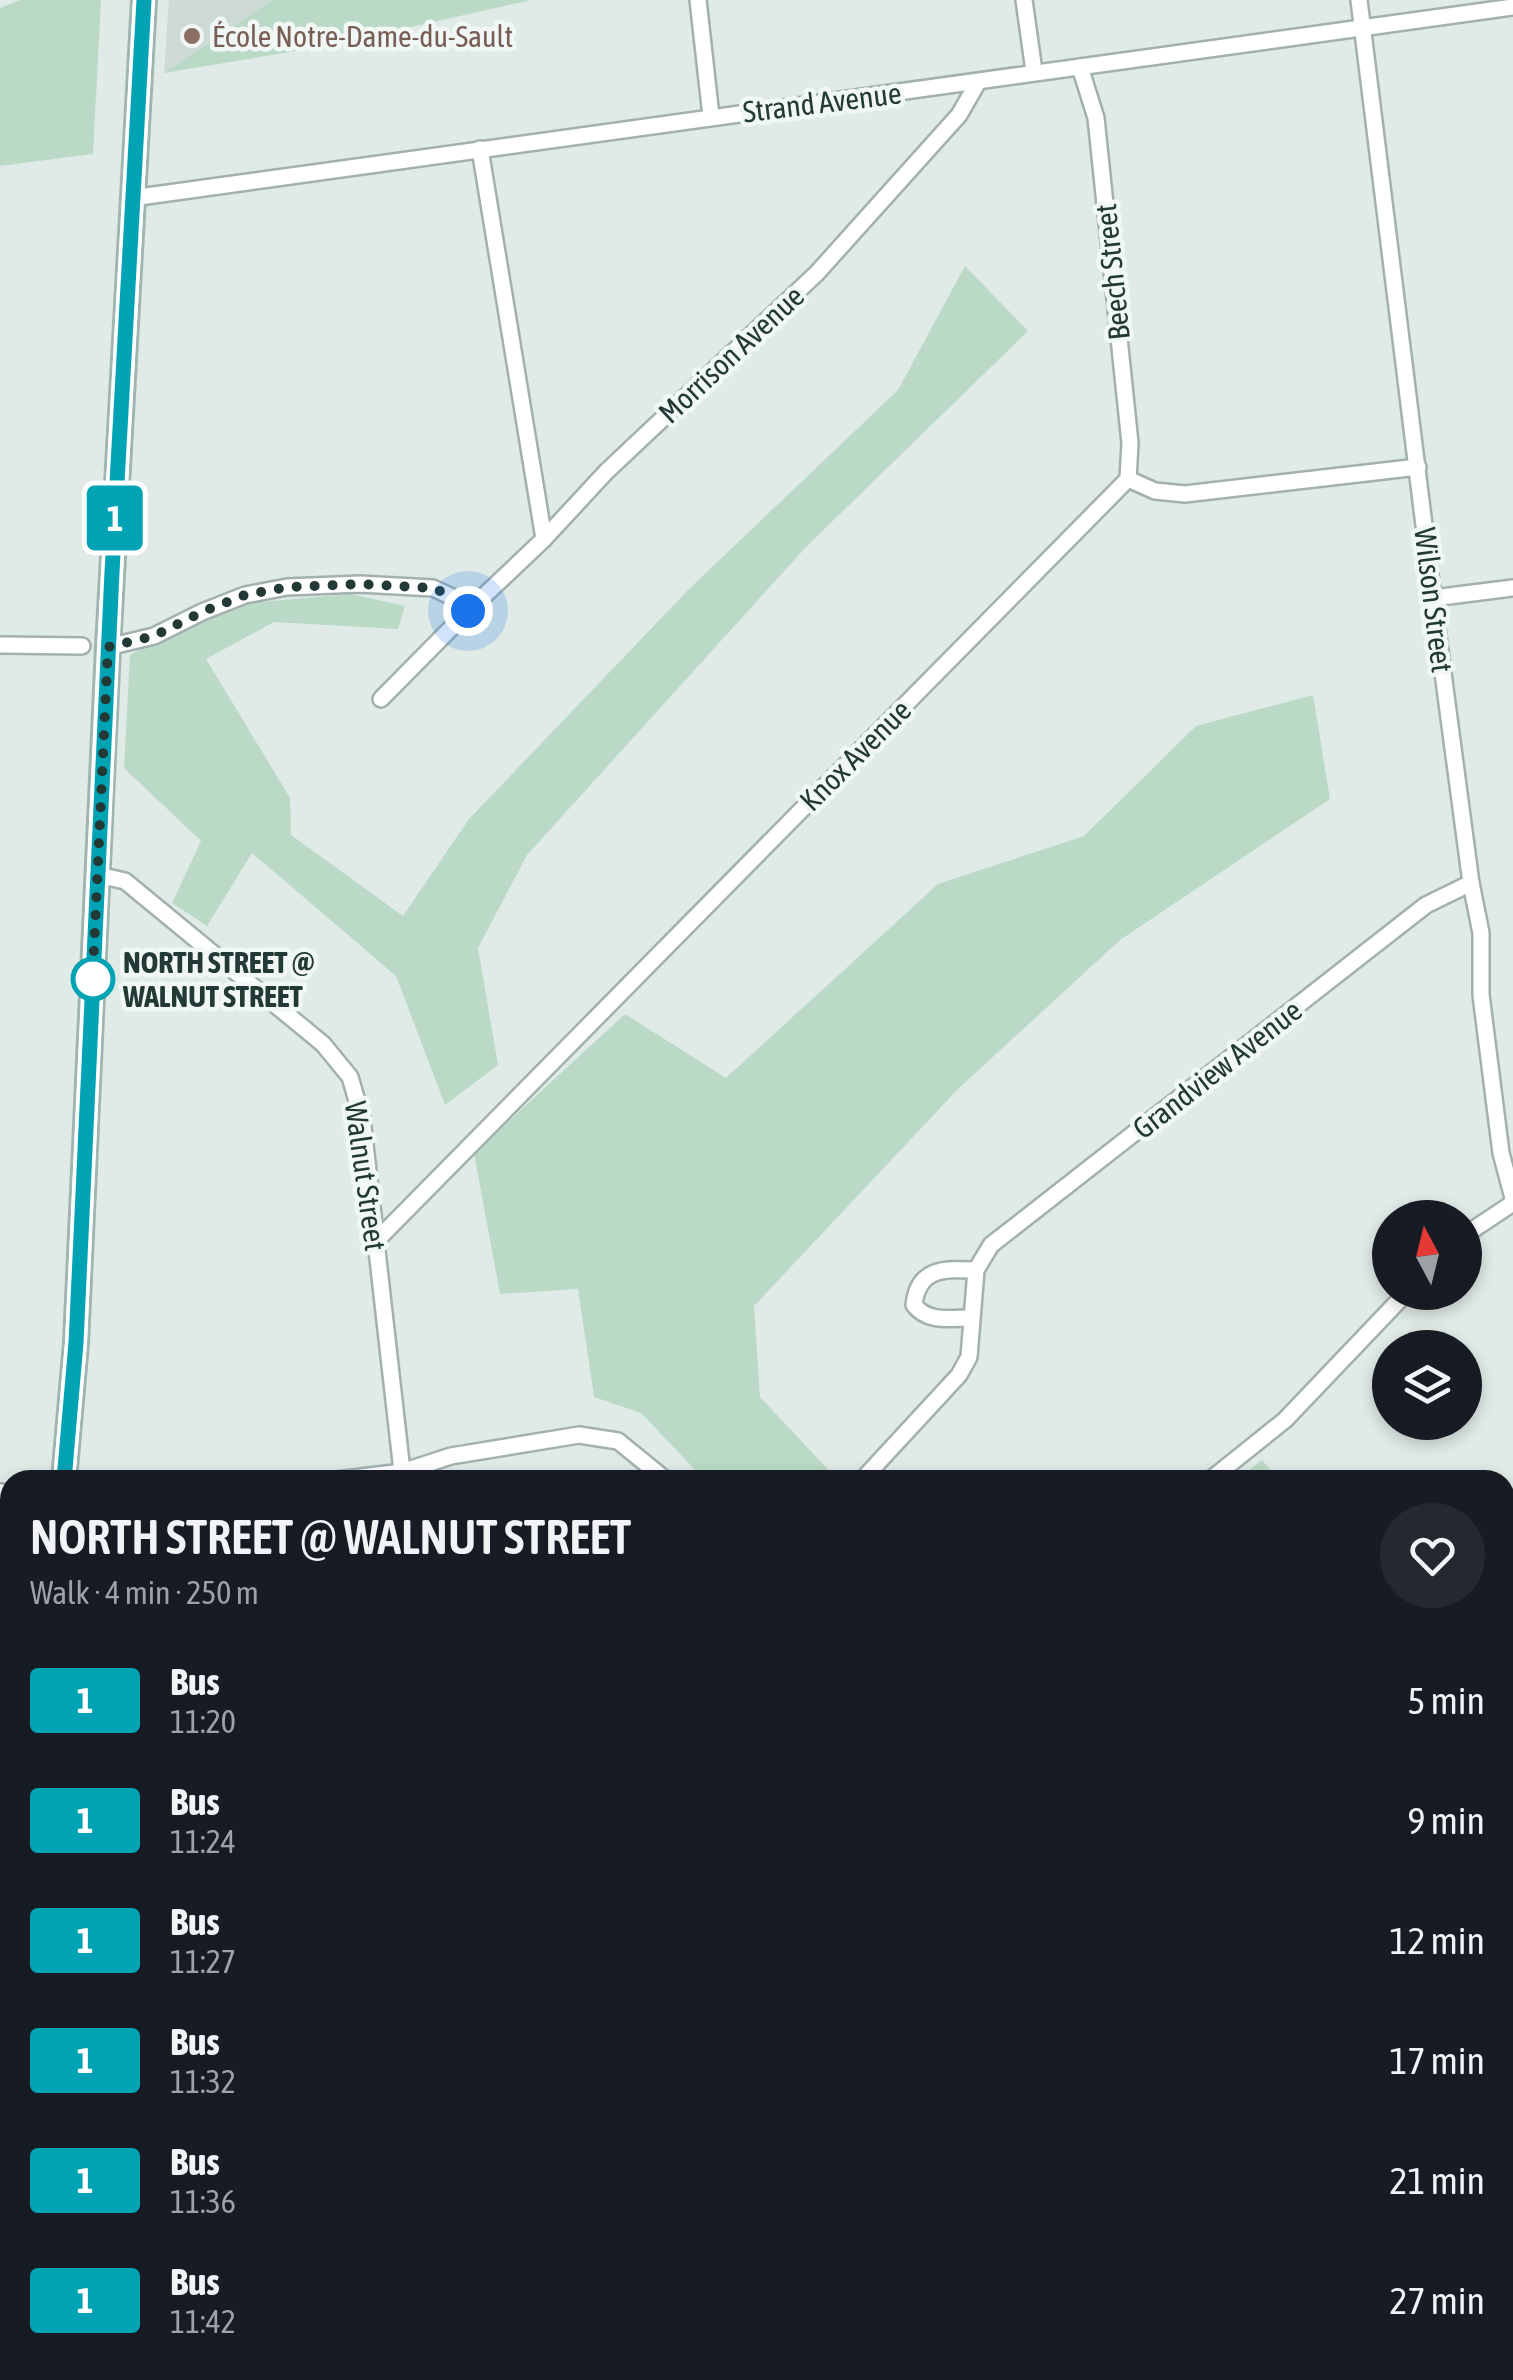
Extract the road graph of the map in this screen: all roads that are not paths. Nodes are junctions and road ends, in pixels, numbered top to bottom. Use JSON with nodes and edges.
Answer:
{"nodes":[{"id":1,"x":144,"y":0,"type":"edge"},
{"id":2,"x":698,"y":0,"type":"edge"},
{"id":3,"x":1024,"y":0,"type":"edge"},
{"id":4,"x":1359,"y":0,"type":"edge"},
{"id":5,"x":1513,"y":7,"type":"edge"},
{"id":6,"x":1363,"y":29,"type":"junction"},
{"id":7,"x":1080,"y":67,"type":"junction"},
{"id":8,"x":1034,"y":72,"type":"junction"},
{"id":9,"x":978,"y":82,"type":"junction"},
{"id":10,"x":711,"y":116,"type":"junction"},
{"id":11,"x":480,"y":149,"type":"junction"},
{"id":12,"x":132,"y":198,"type":"junction"},
{"id":13,"x":1418,"y":468,"type":"junction"},
{"id":14,"x":1128,"y":479,"type":"junction"},
{"id":15,"x":544,"y":540,"type":"junction"},
{"id":16,"x":1513,"y":588,"type":"edge"},
{"id":17,"x":1433,"y":598,"type":"junction"},
{"id":18,"x":468,"y":611,"type":"junction"},
{"id":19,"x":0,"y":644,"type":"edge"},
{"id":20,"x":82,"y":646,"type":"dead end"},
{"id":21,"x":108,"y":647,"type":"junction"},
{"id":22,"x":381,"y":699,"type":"dead end"},
{"id":23,"x":98,"y":875,"type":"junction"},
{"id":24,"x":1471,"y":883,"type":"junction"},
{"id":25,"x":1513,"y":1200,"type":"edge"},
{"id":26,"x":1482,"y":1223,"type":"edge"},
{"id":27,"x":376,"y":1240,"type":"junction"},
{"id":28,"x":976,"y":1270,"type":"junction"},
{"id":29,"x":1391,"y":1310,"type":"edge"},
{"id":30,"x":972,"y":1318,"type":"junction"},
{"id":31,"x":65,"y":1470,"type":"edge"},
{"id":32,"x":402,"y":1470,"type":"edge"},
{"id":33,"x":417,"y":1470,"type":"edge"},
{"id":34,"x":654,"y":1470,"type":"edge"},
{"id":35,"x":871,"y":1470,"type":"edge"},
{"id":36,"x":1222,"y":1470,"type":"edge"}],
"edges":[{"from":1,"to":12,"type":"main road"},
{"from":2,"to":10,"type":"street"},
{"from":3,"to":8,"type":"street"},
{"from":4,"to":6,"type":"street","name":"Wilson Street"},
{"from":5,"to":6,"type":"street","name":"Strand Avenue"},
{"from":6,"to":7,"type":"street","name":"Strand Avenue"},
{"from":6,"to":13,"type":"street","name":"Wilson Street"},
{"from":7,"to":8,"type":"street","name":"Strand Avenue"},
{"from":7,"to":14,"type":"street","name":"Beech Street"},
{"from":8,"to":9,"type":"street","name":"Strand Avenue"},
{"from":9,"to":10,"type":"street","name":"Strand Avenue"},
{"from":9,"to":15,"type":"street","name":"Morrison Avenue"},
{"from":10,"to":11,"type":"street","name":"Strand Avenue"},
{"from":11,"to":12,"type":"street","name":"Strand Avenue"},
{"from":11,"to":15,"type":"street"},
{"from":12,"to":21,"type":"main road"},
{"from":13,"to":14,"type":"street"},
{"from":13,"to":17,"type":"street","name":"Wilson Street"},
{"from":14,"to":27,"type":"street","name":"Knox Avenue"},
{"from":15,"to":18,"type":"street","name":"Morrison Avenue"},
{"from":16,"to":17,"type":"street"},
{"from":17,"to":24,"type":"street","name":"Wilson Street"},
{"from":18,"to":21,"type":"street"},
{"from":18,"to":22,"type":"street","name":"Morrison Avenue"},
{"from":19,"to":20,"type":"street"},
{"from":21,"to":23,"type":"main road"},
{"from":23,"to":27,"type":"street","name":"Walnut Street"},
{"from":23,"to":31,"type":"main road"},
{"from":24,"to":25,"type":"street","name":"Wilson Street"},
{"from":24,"to":28,"type":"street","name":"Grandview Avenue"},
{"from":25,"to":26,"type":"street"},
{"from":27,"to":32,"type":"street","name":"Walnut Street"},
{"from":28,"to":30,"type":"street"},
{"from":28,"to":30,"type":"street"},
{"from":29,"to":36,"type":"street"},
{"from":30,"to":35,"type":"street"},
{"from":33,"to":34,"type":"street"}]}
